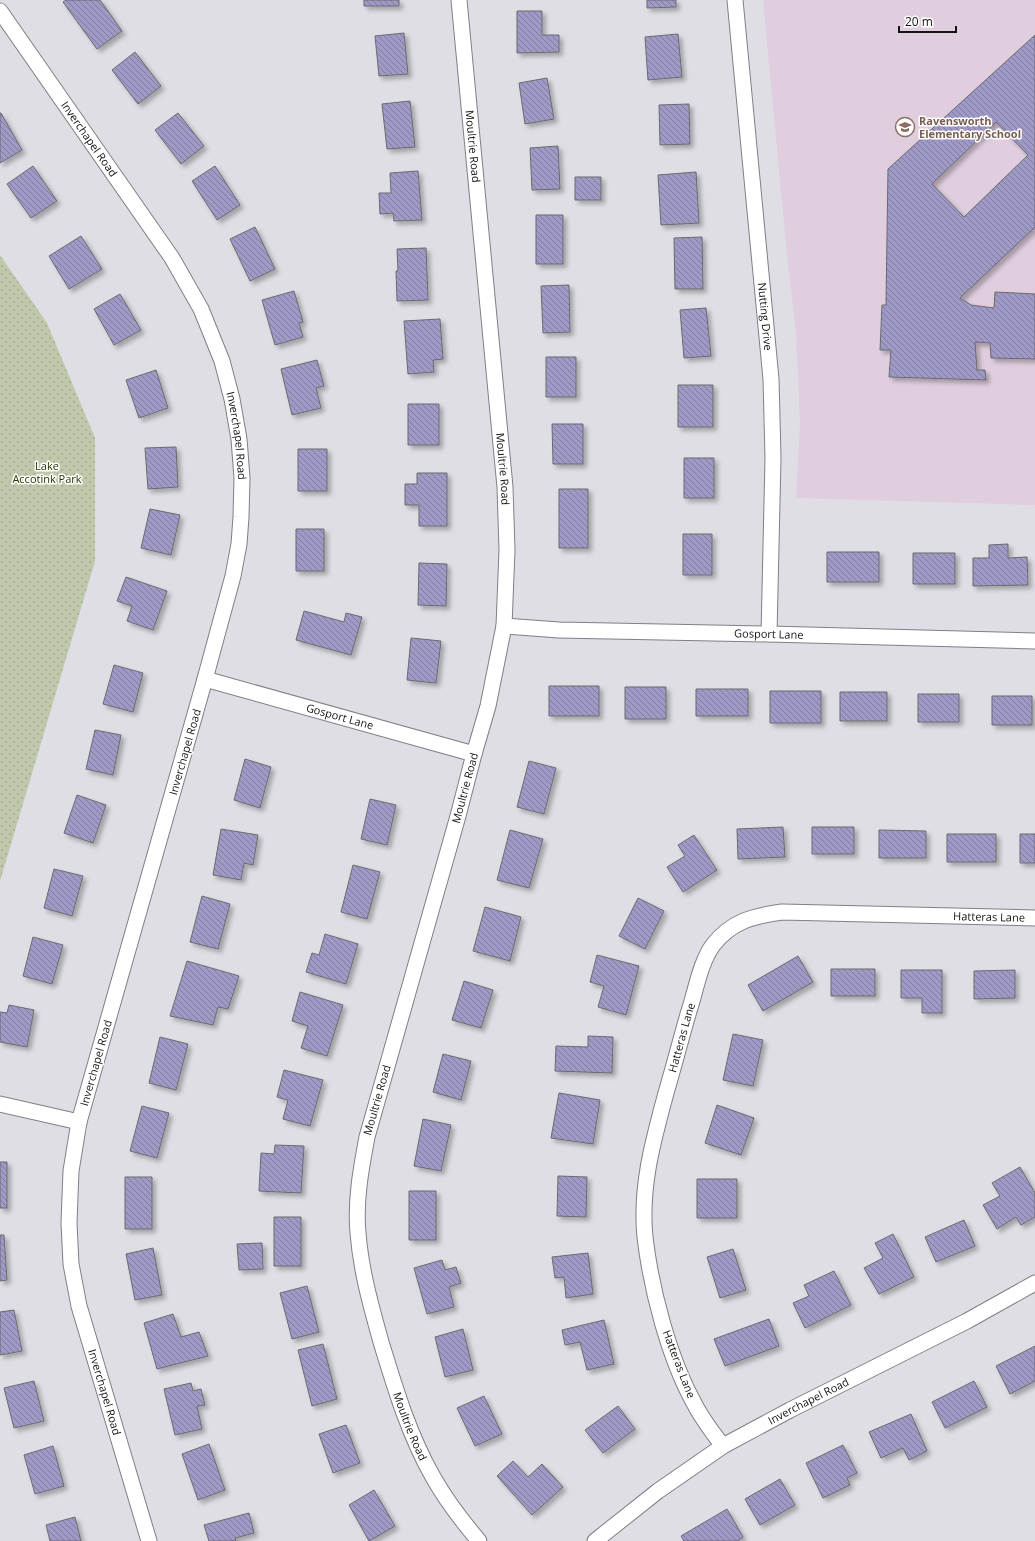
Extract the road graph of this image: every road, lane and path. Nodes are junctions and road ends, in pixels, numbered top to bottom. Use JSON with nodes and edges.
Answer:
{"nodes":[{"id":1,"x":459,"y":0,"type":"edge"},
{"id":2,"x":735,"y":0,"type":"edge"},
{"id":3,"x":0,"y":11,"type":"edge"},
{"id":4,"x":504,"y":626,"type":"junction"},
{"id":5,"x":769,"y":634,"type":"junction"},
{"id":6,"x":1035,"y":641,"type":"edge"},
{"id":7,"x":205,"y":679,"type":"junction"},
{"id":8,"x":474,"y":754,"type":"junction"},
{"id":9,"x":1035,"y":918,"type":"edge"},
{"id":10,"x":0,"y":1104,"type":"edge"},
{"id":11,"x":79,"y":1122,"type":"junction"},
{"id":12,"x":1035,"y":1283,"type":"edge"},
{"id":13,"x":723,"y":1446,"type":"junction"},
{"id":14,"x":149,"y":1541,"type":"edge"},
{"id":15,"x":479,"y":1541,"type":"edge"},
{"id":16,"x":595,"y":1541,"type":"edge"}],
"edges":[{"from":1,"to":4,"type":"street","name":"Moultrie Road"},
{"from":2,"to":5,"type":"street","name":"Nutting Drive"},
{"from":3,"to":7,"type":"street","name":"Inverchapel Road"},
{"from":4,"to":5,"type":"street","name":"Gosport Lane"},
{"from":4,"to":8,"type":"street","name":"Moultrie Road"},
{"from":5,"to":6,"type":"street","name":"Gosport Lane"},
{"from":7,"to":8,"type":"street","name":"Gosport Lane"},
{"from":7,"to":11,"type":"street","name":"Inverchapel Road"},
{"from":8,"to":15,"type":"street","name":"Moultrie Road"},
{"from":9,"to":13,"type":"street","name":"Hatteras Lane"},
{"from":10,"to":11,"type":"street"},
{"from":11,"to":14,"type":"street","name":"Inverchapel Road"},
{"from":12,"to":13,"type":"street","name":"Inverchapel Road"},
{"from":13,"to":16,"type":"street","name":"Inverchapel Road"}]}
